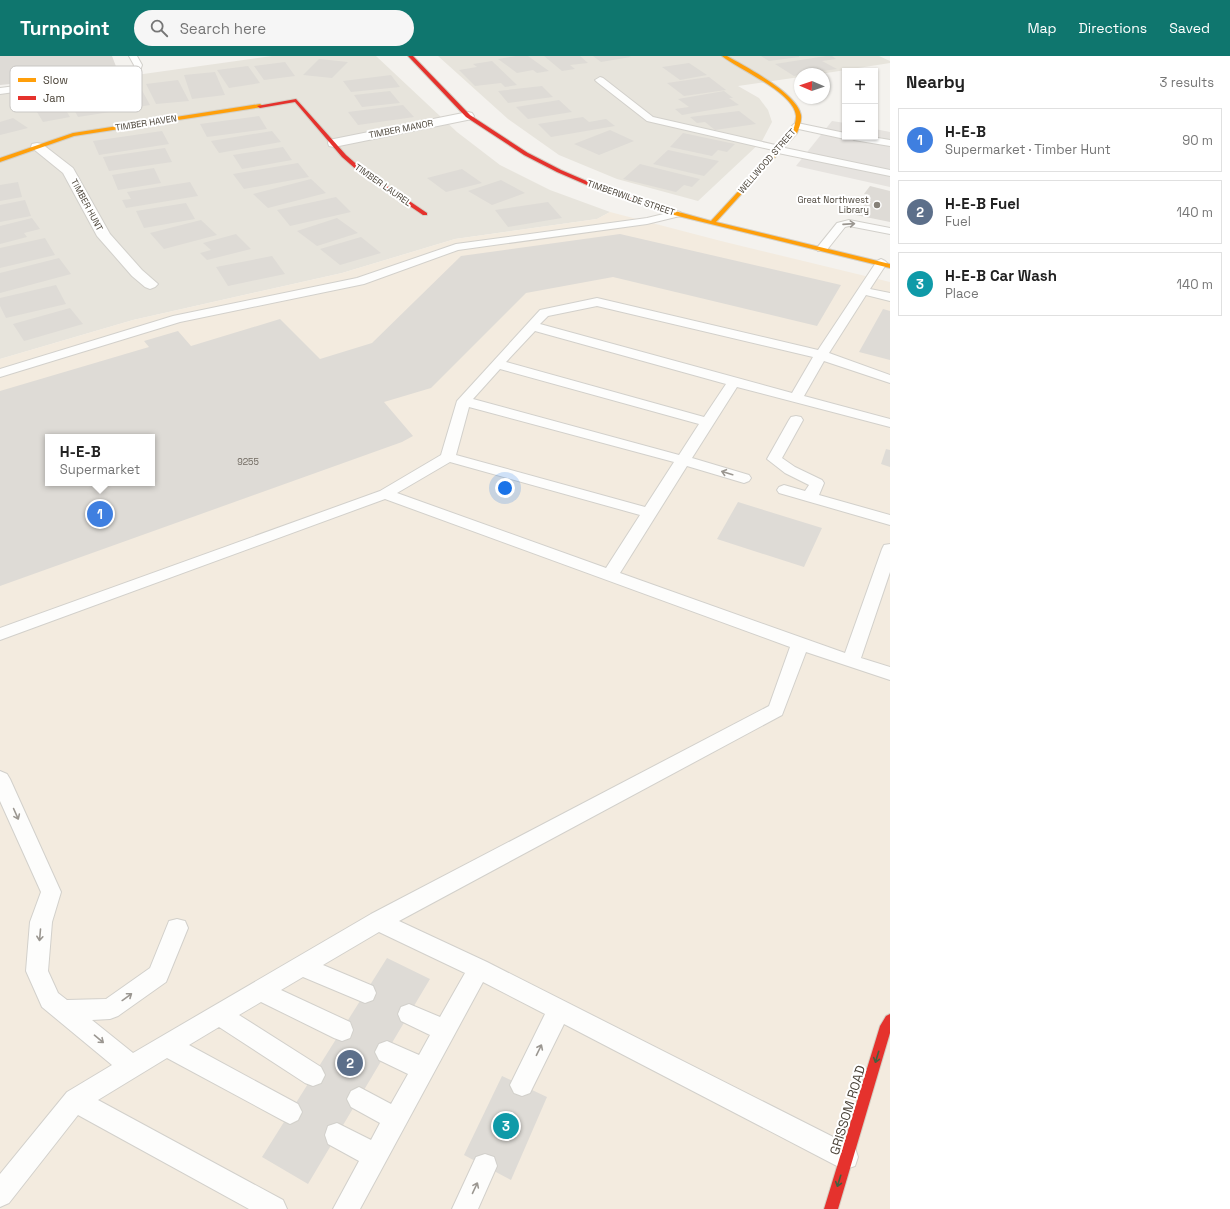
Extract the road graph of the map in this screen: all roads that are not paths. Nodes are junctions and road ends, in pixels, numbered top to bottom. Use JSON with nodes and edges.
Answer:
{"nodes":[{"id":1,"x":133,"y":56,"type":"edge"},
{"id":2,"x":411,"y":56,"type":"edge"},
{"id":3,"x":724,"y":56,"type":"edge"},
{"id":4,"x":138,"y":66,"type":"edge"},
{"id":5,"x":600,"y":80,"type":"dead end"},
{"id":6,"x":10,"y":90,"type":"edge"},
{"id":7,"x":0,"y":91,"type":"edge"},
{"id":8,"x":296,"y":100,"type":"joint"},
{"id":9,"x":468,"y":116,"type":"junction"},
{"id":10,"x":797,"y":126,"type":"junction"},
{"id":11,"x":842,"y":135,"type":"edge"},
{"id":12,"x":872,"y":140,"type":"edge"},
{"id":13,"x":334,"y":143,"type":"junction"},
{"id":14,"x":890,"y":143,"type":"edge"},
{"id":15,"x":37,"y":147,"type":"junction"},
{"id":16,"x":779,"y":150,"type":"junction"},
{"id":17,"x":0,"y":160,"type":"edge"},
{"id":18,"x":890,"y":173,"type":"edge"},
{"id":19,"x":425,"y":214,"type":"dead end"},
{"id":20,"x":676,"y":214,"type":"junction"},
{"id":21,"x":713,"y":222,"type":"junction"},
{"id":22,"x":890,"y":231,"type":"edge"},
{"id":23,"x":822,"y":249,"type":"junction"},
{"id":24,"x":886,"y":264,"type":"edge"},
{"id":25,"x":150,"y":284,"type":"dead end"},
{"id":26,"x":863,"y":291,"type":"junction"},
{"id":27,"x":890,"y":297,"type":"edge"},
{"id":28,"x":532,"y":326,"type":"junction"},
{"id":29,"x":821,"y":355,"type":"junction"},
{"id":30,"x":498,"y":364,"type":"junction"},
{"id":31,"x":0,"y":373,"type":"edge"},
{"id":32,"x":890,"y":379,"type":"edge"},
{"id":33,"x":734,"y":382,"type":"junction"},
{"id":34,"x":796,"y":398,"type":"junction"},
{"id":35,"x":464,"y":400,"type":"junction"},
{"id":36,"x":796,"y":420,"type":"dead end"},
{"id":37,"x":706,"y":422,"type":"junction"},
{"id":38,"x":890,"y":423,"type":"edge"},
{"id":39,"x":448,"y":457,"type":"junction"},
{"id":40,"x":683,"y":460,"type":"junction"},
{"id":41,"x":744,"y":478,"type":"dead end"},
{"id":42,"x":784,"y":490,"type":"dead end"},
{"id":43,"x":384,"y":494,"type":"junction"},
{"id":44,"x":810,"y":497,"type":"junction"},
{"id":45,"x":649,"y":513,"type":"junction"},
{"id":46,"x":890,"y":520,"type":"edge"},
{"id":47,"x":890,"y":549,"type":"edge"},
{"id":48,"x":610,"y":576,"type":"junction"},
{"id":49,"x":0,"y":634,"type":"edge"},
{"id":50,"x":800,"y":644,"type":"junction"},
{"id":51,"x":851,"y":661,"type":"junction"},
{"id":52,"x":890,"y":674,"type":"edge"},
{"id":53,"x":0,"y":779,"type":"edge"},
{"id":54,"x":378,"y":921,"type":"junction"},
{"id":55,"x":177,"y":928,"type":"dead end"},
{"id":56,"x":302,"y":966,"type":"junction"},
{"id":57,"x":479,"y":969,"type":"junction"},
{"id":58,"x":260,"y":991,"type":"junction"},
{"id":59,"x":365,"y":993,"type":"dead end"},
{"id":60,"x":559,"y":1010,"type":"junction"},
{"id":61,"x":64,"y":1011,"type":"junction"},
{"id":62,"x":409,"y":1014,"type":"dead end"},
{"id":63,"x":219,"y":1015,"type":"junction"},
{"id":64,"x":890,"y":1020,"type":"edge"},
{"id":65,"x":342,"y":1030,"type":"dead end"},
{"id":66,"x":445,"y":1030,"type":"junction"},
{"id":67,"x":167,"y":1046,"type":"junction"},
{"id":68,"x":387,"y":1052,"type":"dead end"},
{"id":69,"x":132,"y":1067,"type":"junction"},
{"id":70,"x":424,"y":1070,"type":"junction"},
{"id":71,"x":313,"y":1075,"type":"dead end"},
{"id":72,"x":522,"y":1085,"type":"dead end"},
{"id":73,"x":359,"y":1099,"type":"dead end"},
{"id":74,"x":75,"y":1100,"type":"junction"},
{"id":75,"x":290,"y":1112,"type":"dead end"},
{"id":76,"x":396,"y":1119,"type":"junction"},
{"id":77,"x":337,"y":1135,"type":"dead end"},
{"id":78,"x":375,"y":1156,"type":"junction"},
{"id":79,"x":846,"y":1157,"type":"junction"},
{"id":80,"x":485,"y":1166,"type":"dead end"},
{"id":81,"x":0,"y":1194,"type":"edge"},
{"id":82,"x":274,"y":1209,"type":"edge"},
{"id":83,"x":346,"y":1209,"type":"edge"},
{"id":84,"x":465,"y":1209,"type":"edge"},
{"id":85,"x":831,"y":1209,"type":"edge"}],
"edges":[{"from":1,"to":4,"type":"lane"},
{"from":2,"to":9,"type":"street","name":"TIMBERWILDE STREET"},
{"from":3,"to":10,"type":"street","name":"WELLWOOD STREET"},
{"from":5,"to":16,"type":"lane"},
{"from":6,"to":7,"type":"lane"},
{"from":8,"to":13,"type":"street","name":"TIMBER LAUREL"},
{"from":8,"to":15,"type":"street","name":"TIMBER HAVEN"},
{"from":9,"to":13,"type":"street","name":"TIMBER MANOR"},
{"from":9,"to":20,"type":"street","name":"TIMBERWILDE STREET"},
{"from":10,"to":11,"type":"lane"},
{"from":10,"to":16,"type":"street","name":"WELLWOOD STREET"},
{"from":12,"to":14,"type":"lane"},
{"from":13,"to":19,"type":"street","name":"TIMBER LAUREL"},
{"from":15,"to":17,"type":"street","name":"TIMBER HAVEN"},
{"from":15,"to":25,"type":"street","name":"TIMBER HUNT"},
{"from":16,"to":18,"type":"lane"},
{"from":16,"to":21,"type":"street","name":"WELLWOOD STREET"},
{"from":20,"to":21,"type":"street","name":"TIMBERWILDE STREET"},
{"from":20,"to":31,"type":"lane"},
{"from":21,"to":23,"type":"street","name":"TIMBERWILDE STREET"},
{"from":23,"to":22,"type":"lane","one_way":true},
{"from":23,"to":24,"type":"street","name":"TIMBERWILDE STREET"},
{"from":24,"to":26,"type":"lane"},
{"from":26,"to":27,"type":"lane"},
{"from":26,"to":29,"type":"lane"},
{"from":28,"to":29,"type":"lane"},
{"from":28,"to":30,"type":"lane"},
{"from":28,"to":33,"type":"lane"},
{"from":29,"to":32,"type":"lane"},
{"from":29,"to":34,"type":"lane"},
{"from":30,"to":35,"type":"lane"},
{"from":30,"to":37,"type":"lane"},
{"from":33,"to":34,"type":"lane"},
{"from":33,"to":37,"type":"lane"},
{"from":34,"to":38,"type":"lane"},
{"from":35,"to":39,"type":"lane"},
{"from":35,"to":40,"type":"lane"},
{"from":36,"to":44,"type":"lane"},
{"from":37,"to":40,"type":"lane"},
{"from":39,"to":43,"type":"lane"},
{"from":39,"to":45,"type":"lane"},
{"from":41,"to":40,"type":"lane","one_way":true},
{"from":40,"to":45,"type":"lane"},
{"from":42,"to":44,"type":"lane"},
{"from":43,"to":48,"type":"lane"},
{"from":43,"to":49,"type":"lane"},
{"from":44,"to":46,"type":"lane"},
{"from":45,"to":48,"type":"lane"},
{"from":47,"to":51,"type":"lane"},
{"from":48,"to":50,"type":"lane"},
{"from":50,"to":51,"type":"lane"},
{"from":50,"to":54,"type":"lane"},
{"from":51,"to":52,"type":"lane"},
{"from":53,"to":61,"type":"lane","one_way":true},
{"from":54,"to":56,"type":"lane"},
{"from":54,"to":57,"type":"lane"},
{"from":61,"to":55,"type":"lane","one_way":true},
{"from":56,"to":58,"type":"lane"},
{"from":56,"to":59,"type":"lane"},
{"from":57,"to":60,"type":"lane"},
{"from":57,"to":66,"type":"lane"},
{"from":58,"to":63,"type":"lane"},
{"from":58,"to":65,"type":"lane"},
{"from":72,"to":60,"type":"lane","one_way":true},
{"from":60,"to":79,"type":"lane"},
{"from":61,"to":69,"type":"lane","one_way":true},
{"from":62,"to":66,"type":"lane"},
{"from":63,"to":67,"type":"lane"},
{"from":63,"to":71,"type":"lane"},
{"from":64,"to":79,"type":"street","name":"GRISSOM ROAD","one_way":true},
{"from":66,"to":70,"type":"lane"},
{"from":67,"to":69,"type":"lane"},
{"from":67,"to":75,"type":"lane"},
{"from":68,"to":70,"type":"lane"},
{"from":69,"to":74,"type":"lane"},
{"from":70,"to":76,"type":"lane"},
{"from":73,"to":76,"type":"lane"},
{"from":74,"to":81,"type":"lane"},
{"from":74,"to":82,"type":"lane"},
{"from":76,"to":78,"type":"lane"},
{"from":77,"to":78,"type":"lane"},
{"from":78,"to":83,"type":"lane"},
{"from":79,"to":85,"type":"street","name":"GRISSOM ROAD","one_way":true},
{"from":84,"to":80,"type":"lane","one_way":true}]}
